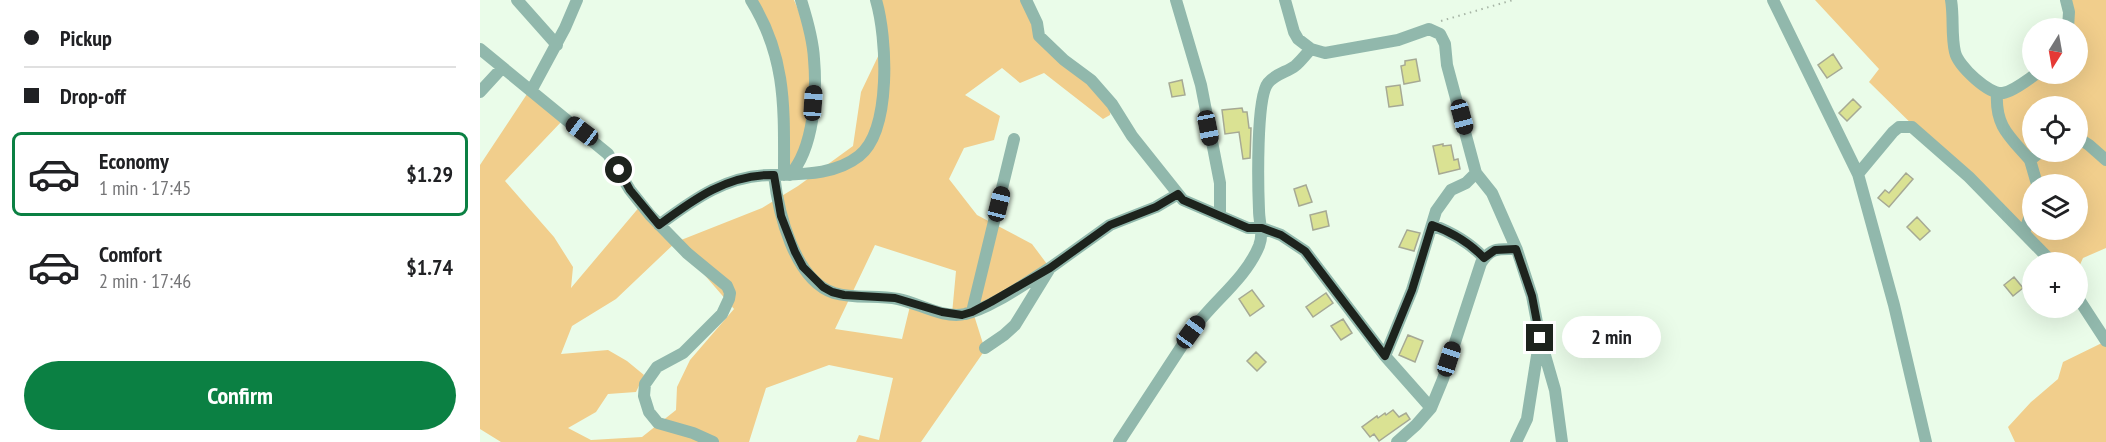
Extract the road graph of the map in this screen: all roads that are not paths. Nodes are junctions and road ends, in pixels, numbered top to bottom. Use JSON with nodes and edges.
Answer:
{"nodes":[{"id":1,"x":517,"y":0,"type":"edge"},
{"id":2,"x":577,"y":0,"type":"edge"},
{"id":3,"x":751,"y":0,"type":"edge"},
{"id":4,"x":801,"y":0,"type":"edge"},
{"id":5,"x":876,"y":0,"type":"edge"},
{"id":6,"x":1026,"y":0,"type":"edge"},
{"id":7,"x":1176,"y":0,"type":"edge"},
{"id":8,"x":1285,"y":0,"type":"edge"},
{"id":9,"x":1773,"y":0,"type":"edge"},
{"id":10,"x":1951,"y":0,"type":"edge"},
{"id":11,"x":2066,"y":0,"type":"edge"},
{"id":12,"x":2069,"y":18,"type":"edge"},
{"id":13,"x":557,"y":45,"type":"junction"},
{"id":14,"x":480,"y":49,"type":"edge"},
{"id":15,"x":1311,"y":49,"type":"junction"},
{"id":16,"x":502,"y":68,"type":"junction"},
{"id":17,"x":2022,"y":82,"type":"edge"},
{"id":18,"x":531,"y":91,"type":"junction"},
{"id":19,"x":480,"y":92,"type":"edge"},
{"id":20,"x":1997,"y":93,"type":"junction"},
{"id":21,"x":1014,"y":139,"type":"dead end"},
{"id":22,"x":2022,"y":144,"type":"edge"},
{"id":23,"x":2088,"y":144,"type":"edge"},
{"id":24,"x":2106,"y":160,"type":"edge"},
{"id":25,"x":1476,"y":173,"type":"junction"},
{"id":26,"x":1858,"y":174,"type":"junction"},
{"id":27,"x":782,"y":175,"type":"junction"},
{"id":28,"x":1178,"y":194,"type":"junction"},
{"id":29,"x":1220,"y":214,"type":"junction"},
{"id":30,"x":659,"y":225,"type":"junction"},
{"id":31,"x":1432,"y":225,"type":"junction"},
{"id":32,"x":1262,"y":228,"type":"junction"},
{"id":33,"x":2022,"y":231,"type":"edge"},
{"id":34,"x":2031,"y":240,"type":"edge"},
{"id":35,"x":1516,"y":249,"type":"junction"},
{"id":36,"x":2042,"y":252,"type":"edge"},
{"id":37,"x":1484,"y":258,"type":"junction"},
{"id":38,"x":1050,"y":268,"type":"junction"},
{"id":39,"x":972,"y":312,"type":"junction"},
{"id":40,"x":2088,"y":313,"type":"edge"},
{"id":41,"x":1540,"y":338,"type":"junction"},
{"id":42,"x":2106,"y":341,"type":"edge"},
{"id":43,"x":986,"y":348,"type":"dead end"},
{"id":44,"x":1385,"y":356,"type":"junction"},
{"id":45,"x":1431,"y":408,"type":"junction"},
{"id":46,"x":713,"y":442,"type":"edge"},
{"id":47,"x":1119,"y":442,"type":"edge"},
{"id":48,"x":1397,"y":442,"type":"edge"},
{"id":49,"x":1516,"y":442,"type":"edge"},
{"id":50,"x":1562,"y":442,"type":"edge"},
{"id":51,"x":1926,"y":442,"type":"edge"}],
"edges":[{"from":1,"to":13,"type":"street"},
{"from":2,"to":13,"type":"street"},
{"from":3,"to":27,"type":"street"},
{"from":4,"to":27,"type":"street"},
{"from":5,"to":27,"type":"street"},
{"from":6,"to":28,"type":"street"},
{"from":7,"to":29,"type":"street"},
{"from":8,"to":15,"type":"street"},
{"from":9,"to":26,"type":"street"},
{"from":10,"to":20,"type":"street"},
{"from":11,"to":12,"type":"street"},
{"from":13,"to":18,"type":"street"},
{"from":14,"to":16,"type":"street"},
{"from":15,"to":25,"type":"street"},
{"from":15,"to":32,"type":"street"},
{"from":16,"to":18,"type":"street"},
{"from":16,"to":19,"type":"street"},
{"from":17,"to":20,"type":"street"},
{"from":18,"to":30,"type":"street"},
{"from":20,"to":22,"type":"street"},
{"from":21,"to":39,"type":"street"},
{"from":23,"to":24,"type":"street"},
{"from":25,"to":31,"type":"street"},
{"from":25,"to":35,"type":"street"},
{"from":26,"to":33,"type":"street"},
{"from":26,"to":51,"type":"street"},
{"from":27,"to":30,"type":"street"},
{"from":27,"to":39,"type":"street"},
{"from":28,"to":29,"type":"street"},
{"from":28,"to":38,"type":"street"},
{"from":29,"to":32,"type":"street"},
{"from":30,"to":46,"type":"street"},
{"from":31,"to":37,"type":"street"},
{"from":31,"to":44,"type":"street"},
{"from":32,"to":44,"type":"street"},
{"from":32,"to":47,"type":"street"},
{"from":34,"to":36,"type":"street"},
{"from":35,"to":37,"type":"street"},
{"from":35,"to":41,"type":"street"},
{"from":37,"to":45,"type":"street"},
{"from":38,"to":39,"type":"street"},
{"from":38,"to":43,"type":"street"},
{"from":40,"to":42,"type":"street"},
{"from":41,"to":49,"type":"street"},
{"from":41,"to":50,"type":"street"},
{"from":44,"to":45,"type":"street"},
{"from":45,"to":48,"type":"street"}]}
